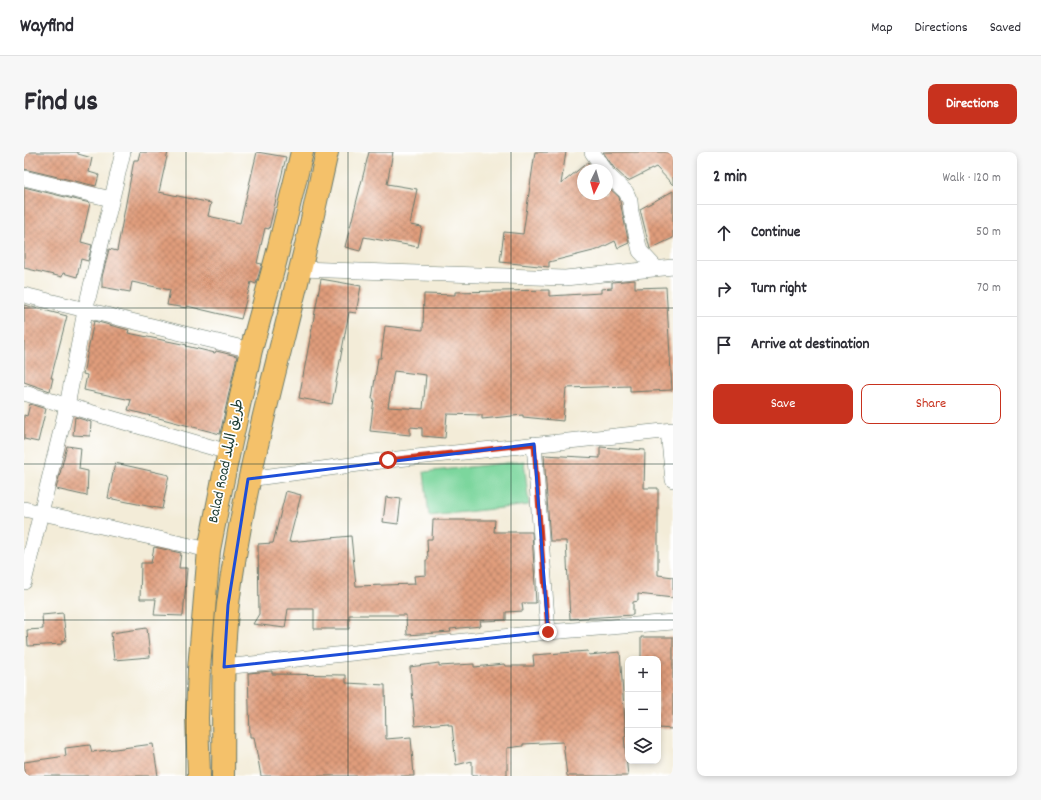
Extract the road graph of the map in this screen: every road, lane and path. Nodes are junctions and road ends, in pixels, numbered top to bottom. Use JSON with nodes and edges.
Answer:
{"nodes":[{"id":1,"x":123,"y":152,"type":"edge"},
{"id":2,"x":302,"y":152,"type":"edge"},
{"id":3,"x":327,"y":152,"type":"edge"},
{"id":4,"x":592,"y":152,"type":"edge"},
{"id":5,"x":601,"y":164,"type":"edge"},
{"id":6,"x":24,"y":178,"type":"edge"},
{"id":7,"x":613,"y":180,"type":"edge"},
{"id":8,"x":111,"y":199,"type":"junction"},
{"id":9,"x":655,"y":267,"type":"junction"},
{"id":10,"x":673,"y":267,"type":"edge"},
{"id":11,"x":300,"y":269,"type":"junction"},
{"id":12,"x":24,"y":295,"type":"edge"},
{"id":13,"x":85,"y":311,"type":"junction"},
{"id":14,"x":251,"y":350,"type":"junction"},
{"id":15,"x":24,"y":393,"type":"edge"},
{"id":16,"x":67,"y":406,"type":"junction"},
{"id":17,"x":671,"y":430,"type":"edge"},
{"id":18,"x":534,"y":444,"type":"junction"},
{"id":19,"x":228,"y":452,"type":"junction"},
{"id":20,"x":248,"y":479,"type":"junction"},
{"id":21,"x":673,"y":480,"type":"edge"},
{"id":22,"x":24,"y":509,"type":"edge"},
{"id":23,"x":41,"y":513,"type":"junction"},
{"id":24,"x":209,"y":550,"type":"junction"},
{"id":25,"x":24,"y":582,"type":"edge"},
{"id":26,"x":673,"y":622,"type":"edge"},
{"id":27,"x":548,"y":632,"type":"junction"},
{"id":28,"x":224,"y":667,"type":"junction"},
{"id":29,"x":199,"y":776,"type":"edge"},
{"id":30,"x":223,"y":776,"type":"edge"}],
"edges":[{"from":1,"to":8,"type":"street"},
{"from":2,"to":14,"type":"highway","name":"Balad Road طريق البلد"},
{"from":3,"to":11,"type":"highway","name":"Balad Road طريق البلد"},
{"from":4,"to":5,"type":"street"},
{"from":6,"to":8,"type":"street"},
{"from":7,"to":9,"type":"street"},
{"from":8,"to":13,"type":"street"},
{"from":9,"to":10,"type":"street"},
{"from":9,"to":11,"type":"street"},
{"from":11,"to":20,"type":"highway","name":"Balad Road طريق البلد"},
{"from":12,"to":13,"type":"street"},
{"from":13,"to":14,"type":"street"},
{"from":13,"to":16,"type":"street"},
{"from":14,"to":19,"type":"highway","name":"Balad Road طريق البلد"},
{"from":15,"to":16,"type":"street"},
{"from":16,"to":19,"type":"street"},
{"from":16,"to":23,"type":"street"},
{"from":17,"to":18,"type":"street"},
{"from":17,"to":21,"type":"street"},
{"from":18,"to":20,"type":"street"},
{"from":18,"to":27,"type":"street"},
{"from":19,"to":24,"type":"highway","name":"Balad Road طريق البلد"},
{"from":20,"to":28,"type":"highway","name":"Balad Road طريق البلد"},
{"from":22,"to":23,"type":"street"},
{"from":23,"to":24,"type":"street"},
{"from":23,"to":25,"type":"street"},
{"from":24,"to":29,"type":"highway","name":"Balad Road طريق البلد"},
{"from":26,"to":27,"type":"street"},
{"from":27,"to":28,"type":"street"},
{"from":28,"to":30,"type":"highway","name":"Balad Road طريق البلد"}]}
